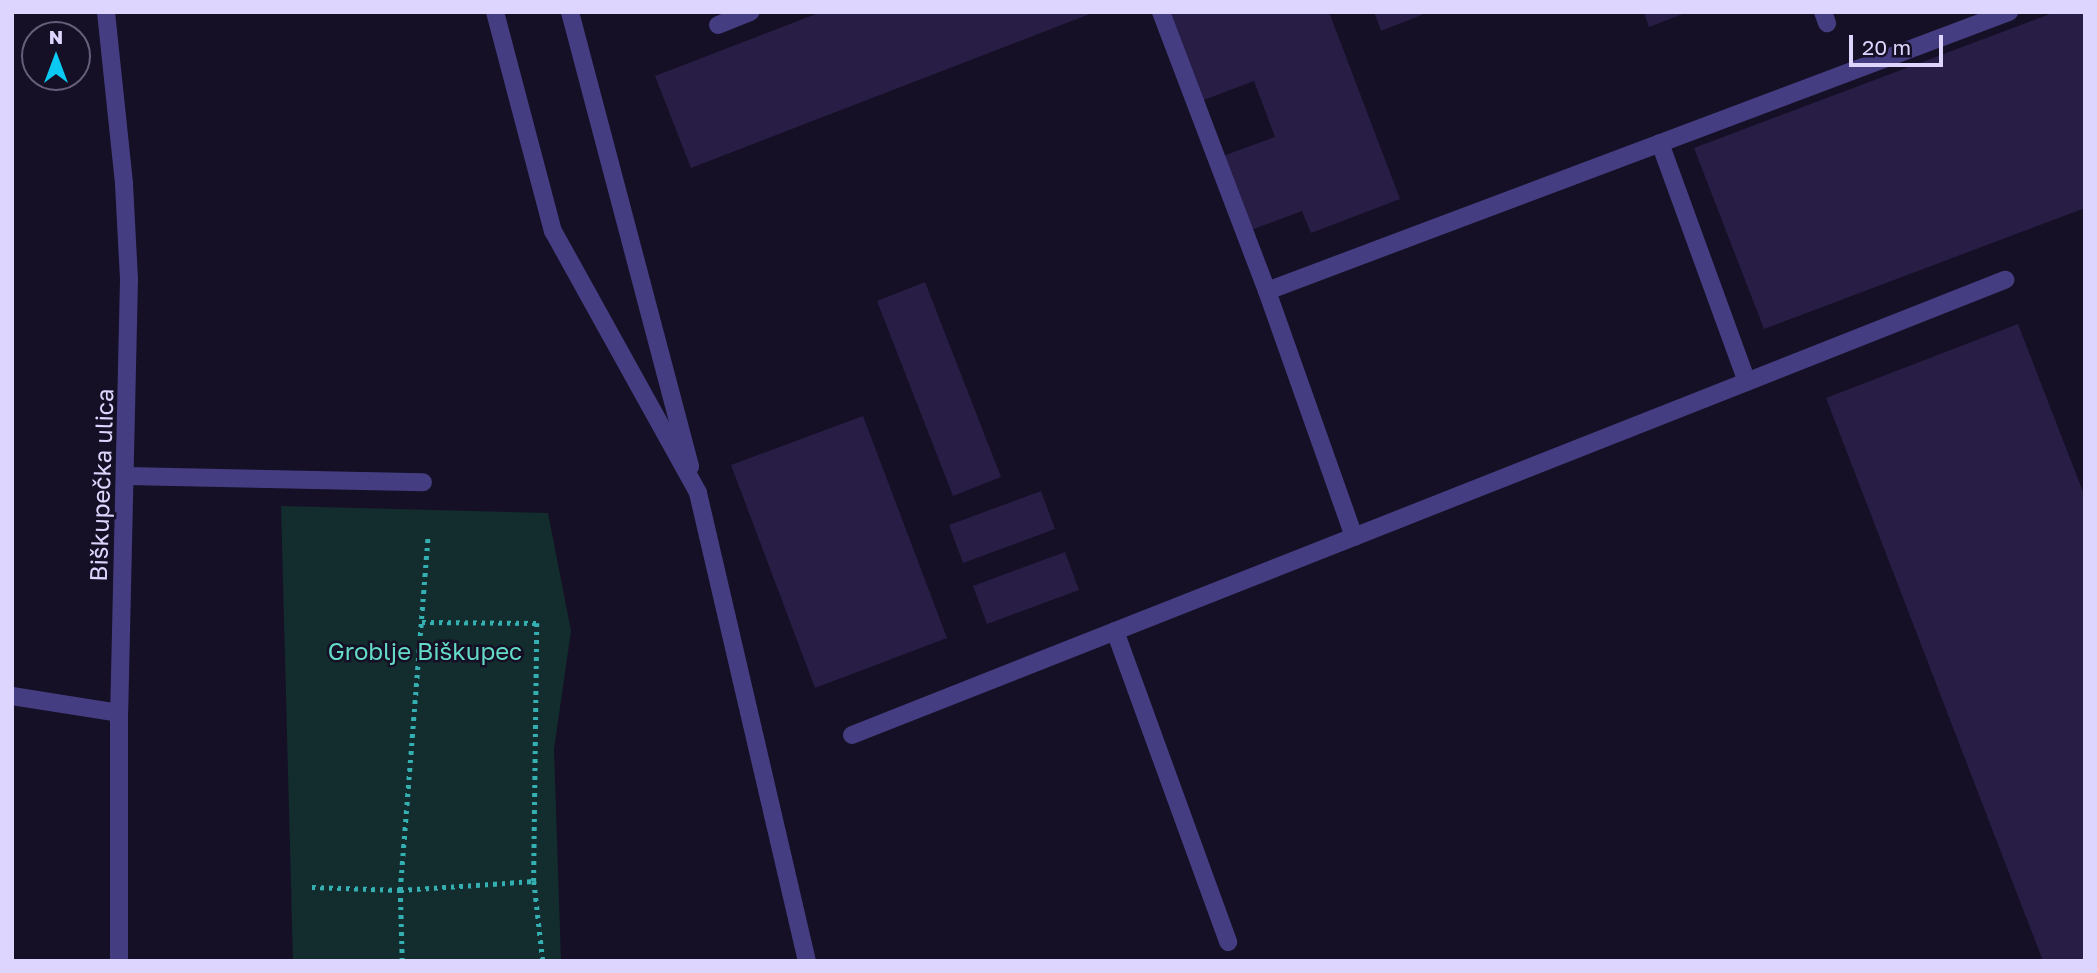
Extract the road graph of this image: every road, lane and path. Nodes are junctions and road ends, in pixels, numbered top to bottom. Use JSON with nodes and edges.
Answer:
{"nodes":[{"id":1,"x":106,"y":12,"type":"edge"},
{"id":2,"x":495,"y":12,"type":"edge"},
{"id":3,"x":570,"y":12,"type":"edge"},
{"id":4,"x":750,"y":12,"type":"edge"},
{"id":5,"x":1161,"y":12,"type":"edge"},
{"id":6,"x":2009,"y":12,"type":"edge"},
{"id":7,"x":718,"y":25,"type":"dead end"},
{"id":8,"x":1660,"y":143,"type":"junction"},
{"id":9,"x":2005,"y":280,"type":"dead end"},
{"id":10,"x":1267,"y":291,"type":"junction"},
{"id":11,"x":1747,"y":382,"type":"junction"},
{"id":12,"x":126,"y":476,"type":"junction"},
{"id":13,"x":423,"y":482,"type":"dead end"},
{"id":14,"x":698,"y":493,"type":"junction"},
{"id":15,"x":428,"y":537,"type":"dead end"},
{"id":16,"x":1354,"y":537,"type":"junction"},
{"id":17,"x":422,"y":622,"type":"junction"},
{"id":18,"x":1115,"y":631,"type":"junction"},
{"id":19,"x":12,"y":696,"type":"edge"},
{"id":20,"x":119,"y":713,"type":"junction"},
{"id":21,"x":852,"y":735,"type":"dead end"},
{"id":22,"x":534,"y":881,"type":"junction"},
{"id":23,"x":312,"y":887,"type":"dead end"},
{"id":24,"x":400,"y":890,"type":"junction"},
{"id":25,"x":1228,"y":942,"type":"dead end"},
{"id":26,"x":119,"y":961,"type":"edge"},
{"id":27,"x":402,"y":961,"type":"edge"},
{"id":28,"x":543,"y":961,"type":"edge"},
{"id":29,"x":807,"y":961,"type":"edge"}],
"edges":[{"from":1,"to":12,"type":"street","name":"Biškupečka ulica"},
{"from":2,"to":14,"type":"street"},
{"from":3,"to":14,"type":"street"},
{"from":4,"to":7,"type":"street"},
{"from":5,"to":10,"type":"street"},
{"from":6,"to":8,"type":"street"},
{"from":8,"to":10,"type":"street"},
{"from":8,"to":11,"type":"street"},
{"from":9,"to":11,"type":"street"},
{"from":10,"to":16,"type":"street"},
{"from":11,"to":16,"type":"street"},
{"from":12,"to":13,"type":"street"},
{"from":12,"to":20,"type":"street","name":"Biškupečka ulica"},
{"from":14,"to":29,"type":"street"},
{"from":15,"to":17,"type":"path"},
{"from":16,"to":18,"type":"street"},
{"from":17,"to":22,"type":"path"},
{"from":17,"to":24,"type":"path"},
{"from":18,"to":21,"type":"street"},
{"from":18,"to":25,"type":"street"},
{"from":19,"to":20,"type":"street"},
{"from":20,"to":26,"type":"street","name":"Biškupečka ulica"},
{"from":22,"to":24,"type":"path"},
{"from":22,"to":28,"type":"path"},
{"from":23,"to":24,"type":"path"},
{"from":24,"to":27,"type":"path"}]}
